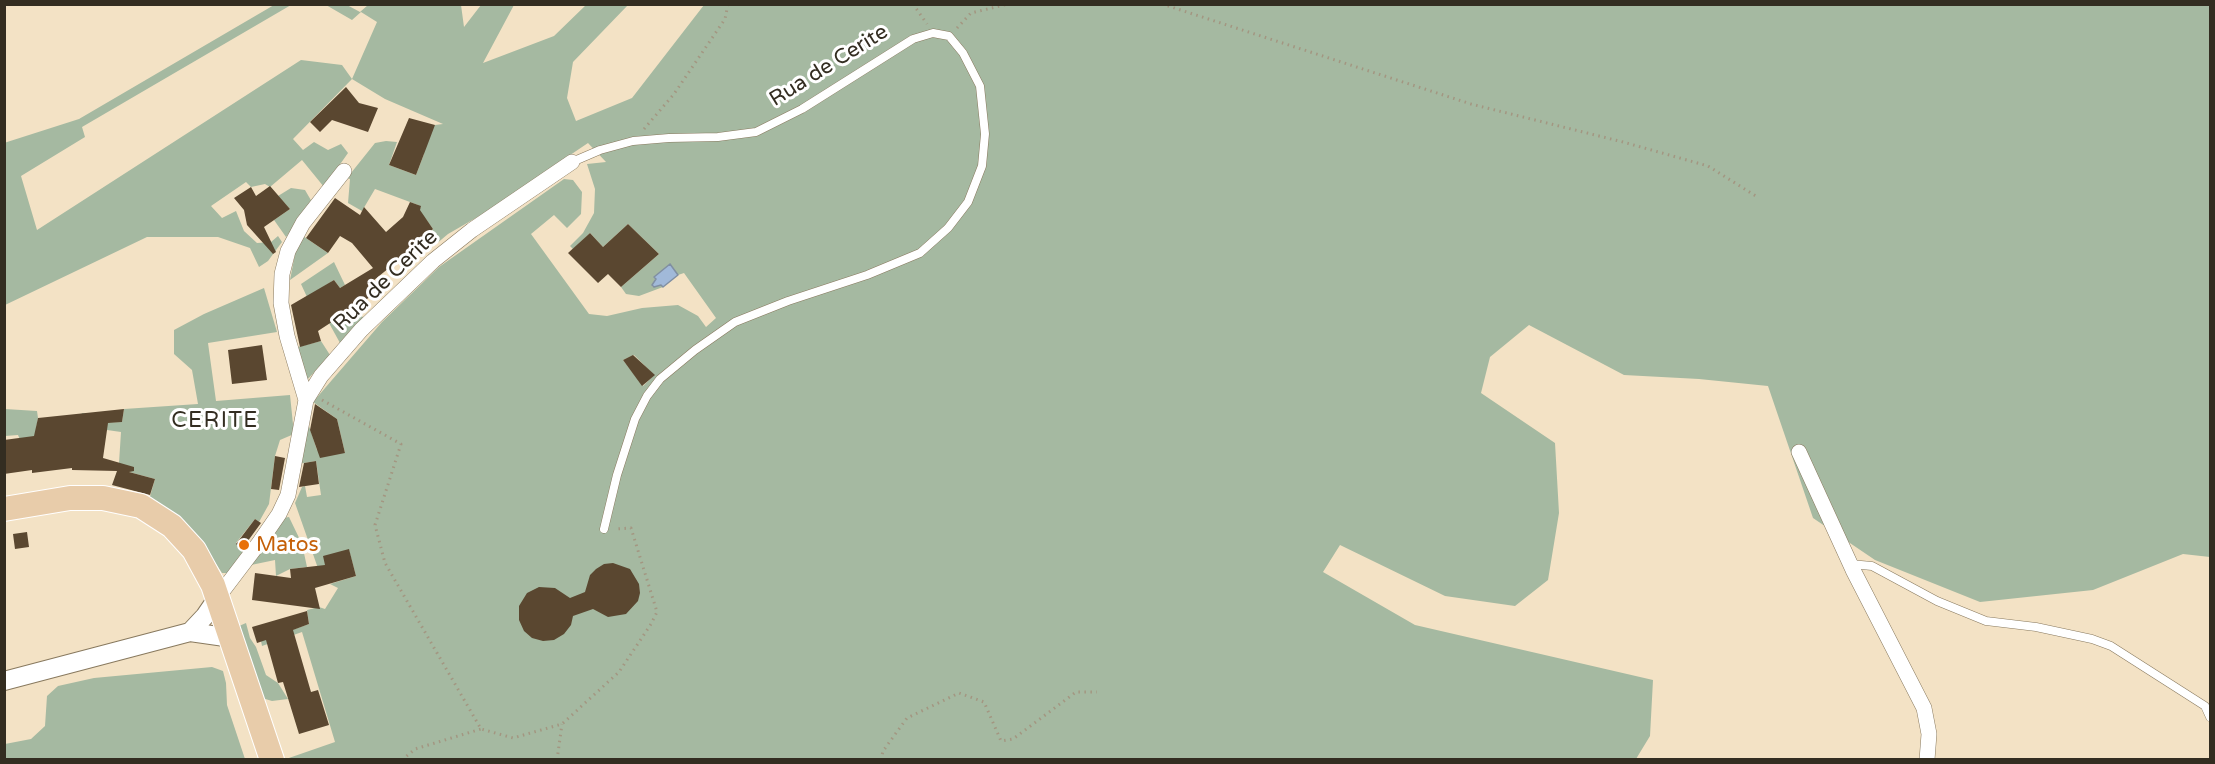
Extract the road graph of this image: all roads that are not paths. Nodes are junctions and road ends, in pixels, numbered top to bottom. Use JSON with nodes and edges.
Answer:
{"nodes":[{"id":1,"x":572,"y":162,"type":"joint"},
{"id":2,"x":344,"y":171,"type":"dead end"},
{"id":3,"x":308,"y":396,"type":"junction"},
{"id":4,"x":1799,"y":452,"type":"dead end"},
{"id":5,"x":4,"y":509,"type":"edge"},
{"id":6,"x":603,"y":530,"type":"road end"},
{"id":7,"x":1850,"y":564,"type":"junction"},
{"id":8,"x":218,"y":597,"type":"junction"},
{"id":9,"x":190,"y":632,"type":"junction"},
{"id":10,"x":232,"y":638,"type":"junction"},
{"id":11,"x":4,"y":681,"type":"edge"},
{"id":12,"x":2211,"y":717,"type":"edge"},
{"id":13,"x":272,"y":759,"type":"edge"},
{"id":14,"x":1927,"y":759,"type":"edge"}],
"edges":[{"from":1,"to":3,"type":"street","name":"Rua de Cerite"},
{"from":1,"to":6,"type":"lane","name":"Rua de Cerite"},
{"from":2,"to":3,"type":"street","name":"Rua de Cerite"},
{"from":3,"to":8,"type":"street","name":"Rua de Cerite"},
{"from":4,"to":7,"type":"street"},
{"from":5,"to":8,"type":"main road"},
{"from":7,"to":12,"type":"lane"},
{"from":7,"to":14,"type":"street"},
{"from":8,"to":9,"type":"street"},
{"from":8,"to":10,"type":"main road"},
{"from":9,"to":10,"type":"street"},
{"from":9,"to":11,"type":"street"},
{"from":10,"to":13,"type":"main road"}]}
